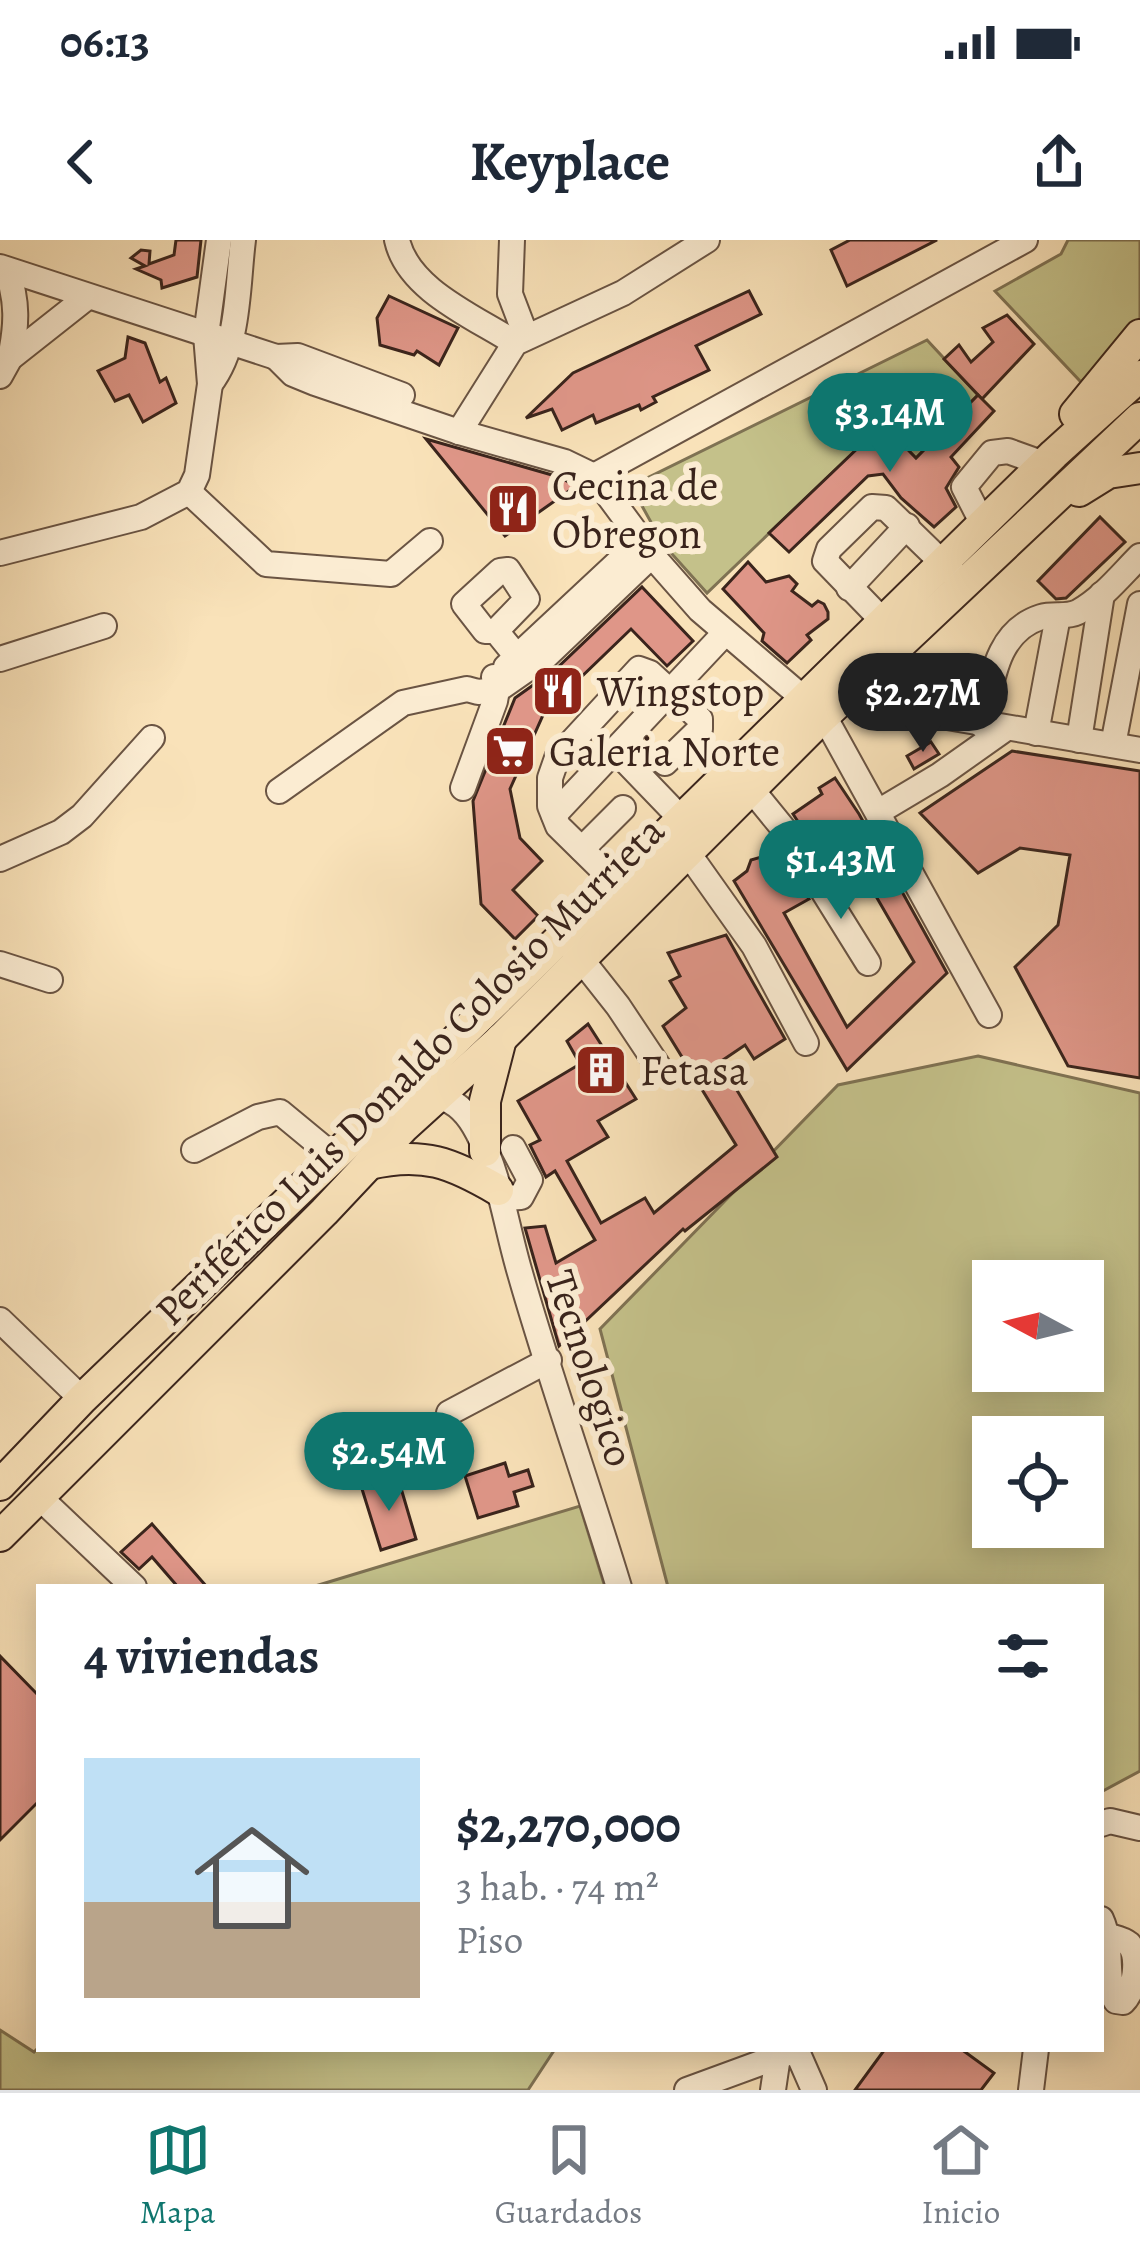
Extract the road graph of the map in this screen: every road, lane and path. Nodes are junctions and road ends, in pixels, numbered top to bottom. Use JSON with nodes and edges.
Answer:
{"nodes":[{"id":1,"x":219,"y":240,"type":"edge"},
{"id":2,"x":243,"y":240,"type":"edge"},
{"id":3,"x":397,"y":240,"type":"edge"},
{"id":4,"x":512,"y":240,"type":"edge"},
{"id":5,"x":707,"y":240,"type":"edge"},
{"id":6,"x":1025,"y":240,"type":"edge"},
{"id":7,"x":4,"y":268,"type":"edge"},
{"id":8,"x":86,"y":298,"type":"junction"},
{"id":9,"x":206,"y":335,"type":"junction"},
{"id":10,"x":1140,"y":335,"type":"edge"},
{"id":11,"x":520,"y":339,"type":"junction"},
{"id":12,"x":231,"y":342,"type":"junction"},
{"id":13,"x":5,"y":367,"type":"edge"},
{"id":14,"x":1140,"y":376,"type":"edge"},
{"id":15,"x":211,"y":384,"type":"junction"},
{"id":16,"x":1140,"y":418,"type":"edge"},
{"id":17,"x":462,"y":427,"type":"junction"},
{"id":18,"x":1049,"y":459,"type":"junction"},
{"id":19,"x":1140,"y":468,"type":"edge"},
{"id":20,"x":593,"y":476,"type":"junction"},
{"id":21,"x":189,"y":493,"type":"junction"},
{"id":22,"x":1037,"y":515,"type":"junction"},
{"id":23,"x":983,"y":524,"type":"junction"},
{"id":24,"x":907,"y":526,"type":"junction"},
{"id":25,"x":430,"y":541,"type":"dead end"},
{"id":26,"x":646,"y":548,"type":"junction"},
{"id":27,"x":0,"y":553,"type":"edge"},
{"id":28,"x":1140,"y":556,"type":"edge"},
{"id":29,"x":954,"y":573,"type":"junction"},
{"id":30,"x":849,"y":588,"type":"junction"},
{"id":31,"x":1102,"y":594,"type":"junction"},
{"id":32,"x":1140,"y":604,"type":"edge"},
{"id":33,"x":1058,"y":616,"type":"junction"},
{"id":34,"x":883,"y":621,"type":"junction"},
{"id":35,"x":104,"y":626,"type":"dead end"},
{"id":36,"x":496,"y":631,"type":"dead end"},
{"id":37,"x":725,"y":633,"type":"junction"},
{"id":38,"x":0,"y":659,"type":"edge"},
{"id":39,"x":523,"y":663,"type":"junction"},
{"id":40,"x":495,"y":682,"type":"junction"},
{"id":41,"x":671,"y":693,"type":"junction"},
{"id":42,"x":824,"y":705,"type":"junction"},
{"id":43,"x":993,"y":727,"type":"junction"},
{"id":44,"x":1036,"y":733,"type":"junction"},
{"id":45,"x":152,"y":738,"type":"dead end"},
{"id":46,"x":1079,"y":740,"type":"junction"},
{"id":47,"x":1114,"y":746,"type":"junction"},
{"id":48,"x":1140,"y":750,"type":"edge"},
{"id":49,"x":616,"y":751,"type":"junction"},
{"id":50,"x":665,"y":763,"type":"dead end"},
{"id":51,"x":463,"y":788,"type":"dead end"},
{"id":52,"x":751,"y":789,"type":"junction"},
{"id":53,"x":279,"y":791,"type":"dead end"},
{"id":54,"x":623,"y":808,"type":"dead end"},
{"id":55,"x":878,"y":812,"type":"junction"},
{"id":56,"x":554,"y":815,"type":"junction"},
{"id":57,"x":690,"y":837,"type":"junction"},
{"id":58,"x":582,"y":849,"type":"junction"},
{"id":59,"x":0,"y":860,"type":"edge"},
{"id":60,"x":615,"y":882,"type":"junction"},
{"id":61,"x":561,"y":934,"type":"junction"},
{"id":62,"x":581,"y":959,"type":"junction"},
{"id":63,"x":868,"y":963,"type":"dead end"},
{"id":64,"x":0,"y":964,"type":"edge"},
{"id":65,"x":50,"y":980,"type":"dead end"},
{"id":66,"x":490,"y":1007,"type":"junction"},
{"id":67,"x":989,"y":1015,"type":"dead end"},
{"id":68,"x":501,"y":1039,"type":"junction"},
{"id":69,"x":806,"y":1043,"type":"dead end"},
{"id":70,"x":659,"y":1069,"type":"dead end"},
{"id":71,"x":439,"y":1097,"type":"junction"},
{"id":72,"x":342,"y":1146,"type":"junction"},
{"id":73,"x":194,"y":1150,"type":"dead end"},
{"id":74,"x":369,"y":1164,"type":"junction"},
{"id":75,"x":498,"y":1172,"type":"junction"},
{"id":76,"x":0,"y":1320,"type":"edge"},
{"id":77,"x":549,"y":1360,"type":"junction"},
{"id":78,"x":82,"y":1399,"type":"junction"},
{"id":79,"x":449,"y":1413,"type":"dead end"},
{"id":80,"x":2,"y":1480,"type":"edge"},
{"id":81,"x":38,"y":1496,"type":"junction"},
{"id":82,"x":0,"y":1536,"type":"edge"},
{"id":83,"x":131,"y":1584,"type":"edge"},
{"id":84,"x":619,"y":1584,"type":"edge"},
{"id":85,"x":1104,"y":1823,"type":"edge"},
{"id":86,"x":1140,"y":1828,"type":"edge"},
{"id":87,"x":790,"y":2052,"type":"edge"},
{"id":88,"x":1036,"y":2052,"type":"edge"},
{"id":89,"x":687,"y":2090,"type":"edge"},
{"id":90,"x":773,"y":2090,"type":"edge"},
{"id":91,"x":814,"y":2090,"type":"edge"},
{"id":92,"x":1031,"y":2090,"type":"edge"}],
"edges":[{"from":1,"to":9,"type":"street"},
{"from":2,"to":12,"type":"street"},
{"from":3,"to":11,"type":"street"},
{"from":4,"to":11,"type":"street"},
{"from":5,"to":11,"type":"street"},
{"from":6,"to":20,"type":"street"},
{"from":7,"to":8,"type":"street"},
{"from":7,"to":13,"type":"street"},
{"from":8,"to":9,"type":"street"},
{"from":8,"to":13,"type":"street"},
{"from":9,"to":12,"type":"street"},
{"from":9,"to":15,"type":"street"},
{"from":10,"to":18,"type":"main road"},
{"from":11,"to":17,"type":"street"},
{"from":12,"to":15,"type":"street"},
{"from":12,"to":17,"type":"street"},
{"from":14,"to":18,"type":"main road","name":"Periférico Luis Donaldo Colosio Murrieta"},
{"from":15,"to":21,"type":"street"},
{"from":16,"to":22,"type":"main road","name":"Periférico Luis Donaldo Colosio Murrieta"},
{"from":17,"to":20,"type":"street"},
{"from":18,"to":23,"type":"main road","name":"Periférico Luis Donaldo Colosio Murrieta"},
{"from":18,"to":23,"type":"street"},
{"from":19,"to":22,"type":"main road"},
{"from":20,"to":26,"type":"street"},
{"from":21,"to":25,"type":"street"},
{"from":21,"to":27,"type":"street"},
{"from":22,"to":29,"type":"main road","name":"Periférico Luis Donaldo Colosio Murrieta"},
{"from":23,"to":29,"type":"main road","name":"Periférico Luis Donaldo Colosio Murrieta"},
{"from":24,"to":29,"type":"street"},
{"from":24,"to":30,"type":"street"},
{"from":24,"to":30,"type":"street"},
{"from":26,"to":37,"type":"street"},
{"from":26,"to":39,"type":"street"},
{"from":28,"to":31,"type":"street"},
{"from":29,"to":34,"type":"main road","name":"Periférico Luis Donaldo Colosio Murrieta"},
{"from":29,"to":42,"type":"main road","name":"Periférico Luis Donaldo Colosio Murrieta"},
{"from":30,"to":34,"type":"street"},
{"from":31,"to":33,"type":"street"},
{"from":31,"to":46,"type":"street"},
{"from":32,"to":47,"type":"street"},
{"from":33,"to":43,"type":"street"},
{"from":33,"to":44,"type":"street"},
{"from":34,"to":42,"type":"main road","name":"Periférico Luis Donaldo Colosio Murrieta"},
{"from":35,"to":38,"type":"street"},
{"from":36,"to":39,"type":"street"},
{"from":37,"to":41,"type":"street"},
{"from":37,"to":42,"type":"street"},
{"from":39,"to":40,"type":"street"},
{"from":40,"to":51,"type":"street"},
{"from":40,"to":53,"type":"street"},
{"from":41,"to":49,"type":"street"},
{"from":41,"to":50,"type":"street"},
{"from":41,"to":56,"type":"street"},
{"from":42,"to":43,"type":"street"},
{"from":42,"to":52,"type":"main road","name":"Periférico Luis Donaldo Colosio Murrieta"},
{"from":42,"to":55,"type":"street"},
{"from":42,"to":57,"type":"main road","name":"Periférico Luis Donaldo Colosio Murrieta"},
{"from":43,"to":44,"type":"street"},
{"from":43,"to":55,"type":"street"},
{"from":44,"to":46,"type":"street"},
{"from":45,"to":59,"type":"street"},
{"from":46,"to":47,"type":"street"},
{"from":47,"to":48,"type":"street"},
{"from":49,"to":56,"type":"street"},
{"from":49,"to":57,"type":"street"},
{"from":52,"to":57,"type":"main road","name":"Periférico Luis Donaldo Colosio Murrieta"},
{"from":52,"to":63,"type":"street"},
{"from":54,"to":58,"type":"street"},
{"from":55,"to":67,"type":"street"},
{"from":56,"to":58,"type":"street"},
{"from":57,"to":60,"type":"main road","name":"Periférico Luis Donaldo Colosio Murrieta"},
{"from":57,"to":62,"type":"main road","name":"Periférico Luis Donaldo Colosio Murrieta"},
{"from":57,"to":69,"type":"street"},
{"from":58,"to":60,"type":"street"},
{"from":60,"to":61,"type":"main road","name":"Periférico Luis Donaldo Colosio Murrieta"},
{"from":61,"to":62,"type":"street"},
{"from":61,"to":66,"type":"main road","name":"Periférico Luis Donaldo Colosio Murrieta"},
{"from":62,"to":68,"type":"main road","name":"Periférico Luis Donaldo Colosio Murrieta"},
{"from":62,"to":70,"type":"street"},
{"from":64,"to":65,"type":"street"},
{"from":66,"to":71,"type":"main road"},
{"from":66,"to":72,"type":"main road","name":"Periférico Luis Donaldo Colosio Murrieta"},
{"from":68,"to":71,"type":"main road","name":"Periférico Luis Donaldo Colosio Murrieta"},
{"from":68,"to":75,"type":"main road"},
{"from":71,"to":72,"type":"main road"},
{"from":71,"to":74,"type":"main road","name":"Periférico Luis Donaldo Colosio Murrieta"},
{"from":71,"to":75,"type":"street","name":"Tecnologico"},
{"from":72,"to":73,"type":"street"},
{"from":72,"to":78,"type":"main road","name":"Periférico Luis Donaldo Colosio Murrieta"},
{"from":74,"to":75,"type":"main road"},
{"from":74,"to":81,"type":"main road","name":"Periférico Luis Donaldo Colosio Murrieta"},
{"from":75,"to":77,"type":"street","name":"Tecnologico"},
{"from":76,"to":78,"type":"street"},
{"from":77,"to":79,"type":"street"},
{"from":77,"to":84,"type":"street","name":"Tecnologico"},
{"from":78,"to":80,"type":"main road","name":"Periférico Luis Donaldo Colosio Murrieta"},
{"from":81,"to":82,"type":"main road","name":"Periférico Luis Donaldo Colosio Murrieta"},
{"from":81,"to":83,"type":"street"},
{"from":85,"to":86,"type":"street"},
{"from":87,"to":89,"type":"street"},
{"from":87,"to":90,"type":"street"},
{"from":87,"to":91,"type":"street"},
{"from":88,"to":92,"type":"street"}]}
